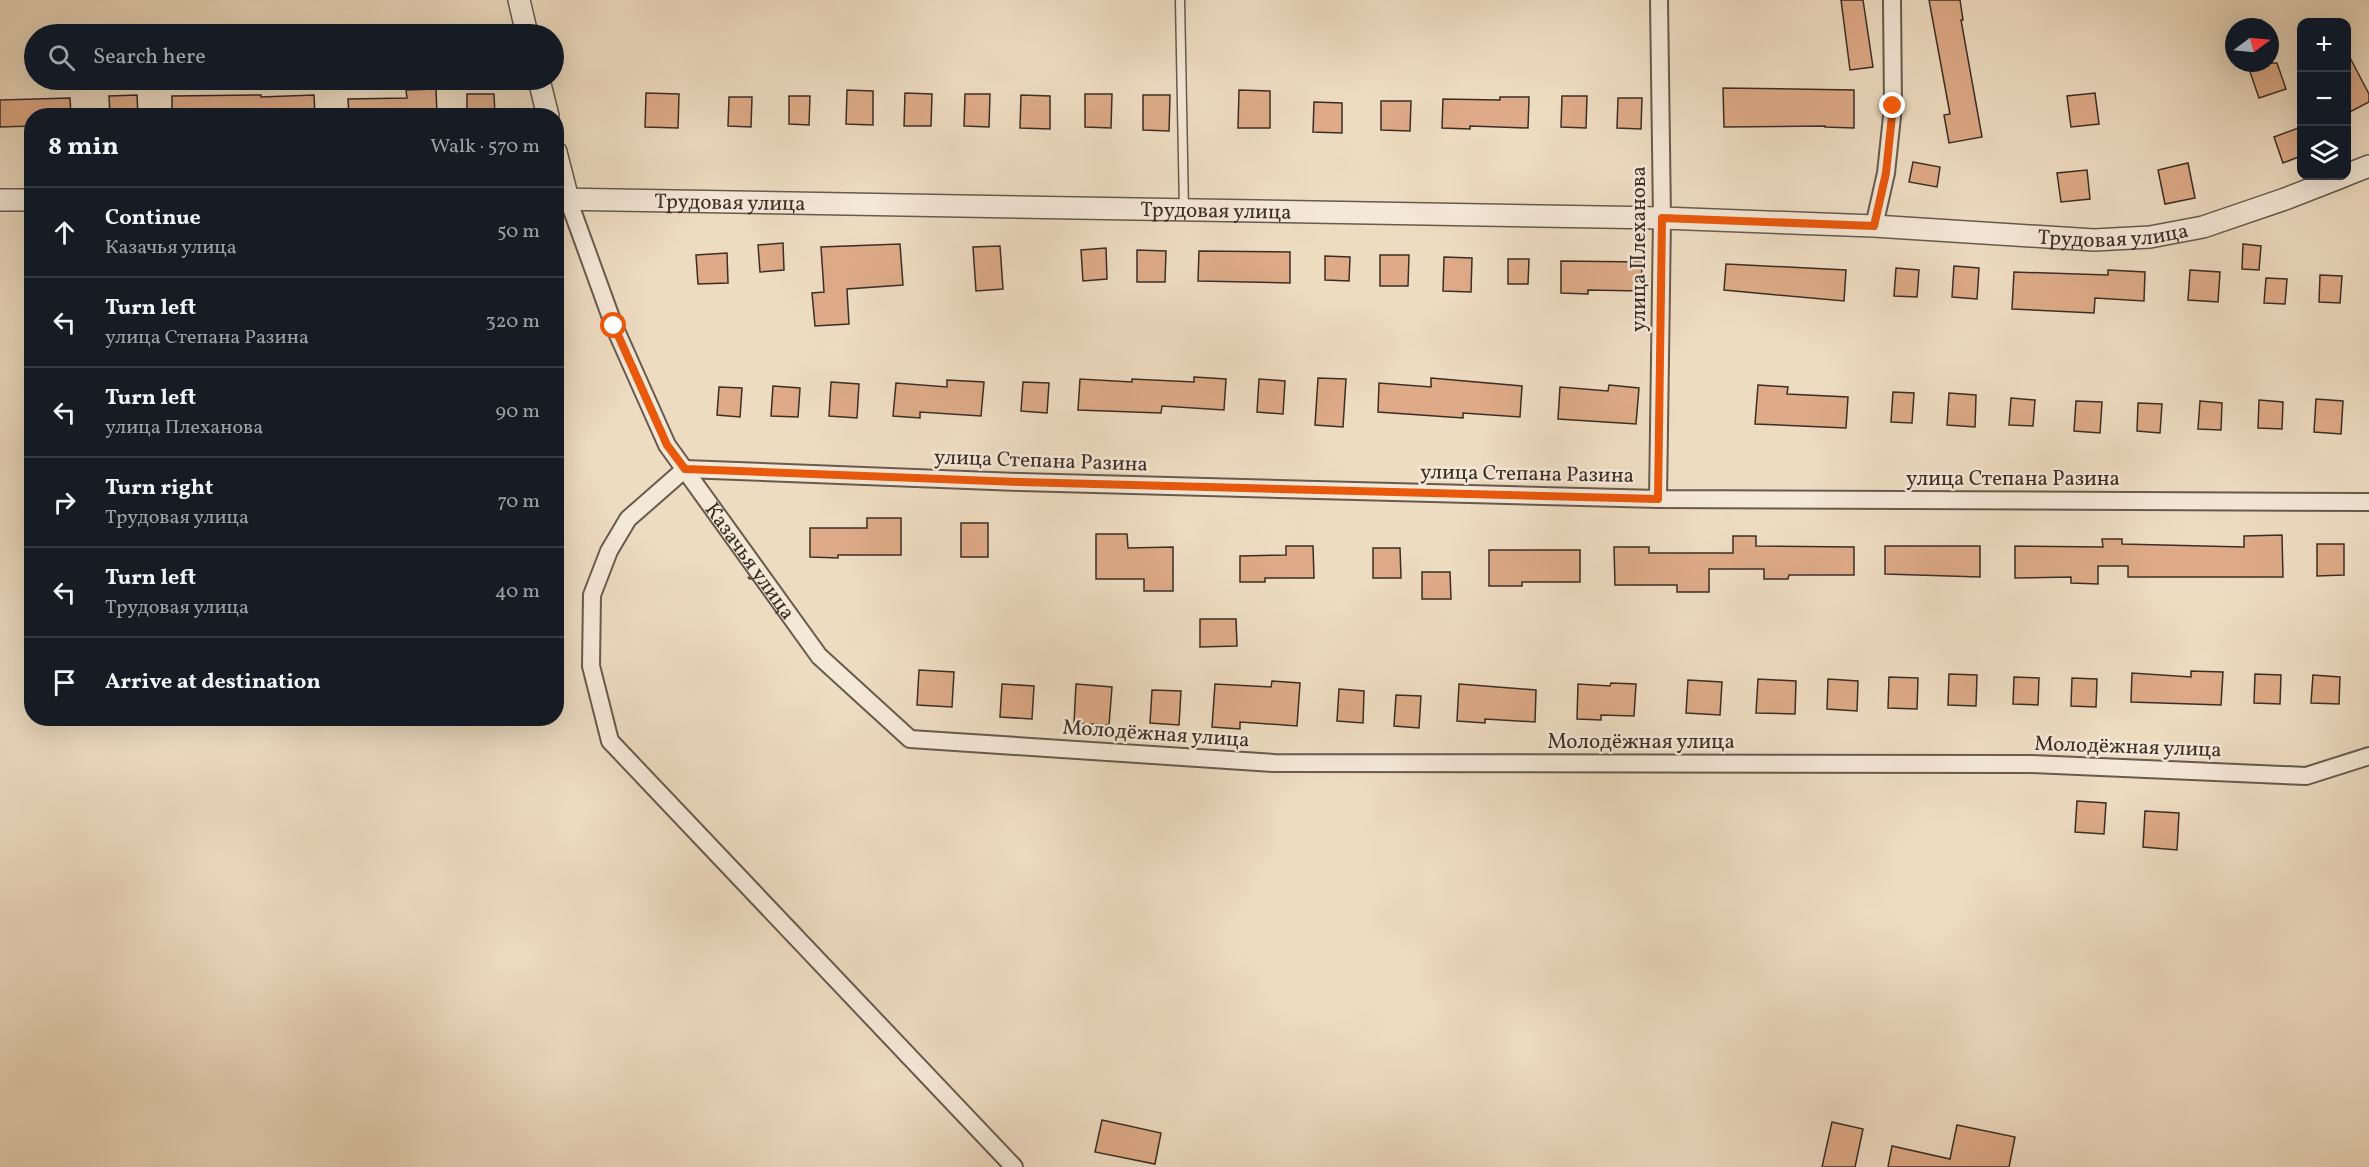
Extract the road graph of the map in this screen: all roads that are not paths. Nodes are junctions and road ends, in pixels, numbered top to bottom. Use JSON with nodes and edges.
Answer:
{"nodes":[{"id":1,"x":519,"y":0,"type":"edge"},
{"id":2,"x":1180,"y":0,"type":"edge"},
{"id":3,"x":1659,"y":0,"type":"edge"},
{"id":4,"x":1892,"y":0,"type":"edge"},
{"id":5,"x":525,"y":24,"type":"edge"},
{"id":6,"x":541,"y":90,"type":"edge"},
{"id":7,"x":546,"y":108,"type":"edge"},
{"id":8,"x":2369,"y":166,"type":"edge"},
{"id":9,"x":2351,"y":173,"type":"edge"},
{"id":10,"x":2332,"y":180,"type":"edge"},
{"id":11,"x":564,"y":199,"type":"edge"},
{"id":12,"x":0,"y":200,"type":"edge"},
{"id":13,"x":24,"y":200,"type":"edge"},
{"id":14,"x":564,"y":204,"type":"edge"},
{"id":15,"x":1184,"y":211,"type":"junction"},
{"id":16,"x":1662,"y":218,"type":"junction"},
{"id":17,"x":1874,"y":226,"type":"junction"},
{"id":18,"x":685,"y":469,"type":"junction"},
{"id":19,"x":1658,"y":499,"type":"junction"},
{"id":20,"x":2369,"y":502,"type":"edge"},
{"id":21,"x":910,"y":739,"type":"joint"},
{"id":22,"x":2369,"y":756,"type":"edge"},
{"id":23,"x":1014,"y":1167,"type":"edge"}],
"edges":[{"from":1,"to":5,"type":"street"},
{"from":2,"to":15,"type":"lane"},
{"from":3,"to":16,"type":"street","name":"улица Плеханова"},
{"from":4,"to":17,"type":"street"},
{"from":6,"to":7,"type":"street"},
{"from":8,"to":9,"type":"street","name":"Трудовая улица"},
{"from":10,"to":17,"type":"street","name":"Трудовая улица"},
{"from":11,"to":15,"type":"street","name":"Трудовая улица"},
{"from":12,"to":13,"type":"street"},
{"from":14,"to":18,"type":"street","name":"Казачья улица"},
{"from":15,"to":16,"type":"street","name":"Трудовая улица"},
{"from":16,"to":17,"type":"street","name":"Трудовая улица"},
{"from":16,"to":19,"type":"street","name":"улица Плеханова"},
{"from":18,"to":19,"type":"street","name":"улица Степана Разина"},
{"from":18,"to":21,"type":"street","name":"Казачья улица"},
{"from":18,"to":23,"type":"street"},
{"from":19,"to":20,"type":"street","name":"улица Степана Разина"},
{"from":21,"to":22,"type":"street","name":"Молодёжная улица"}]}
